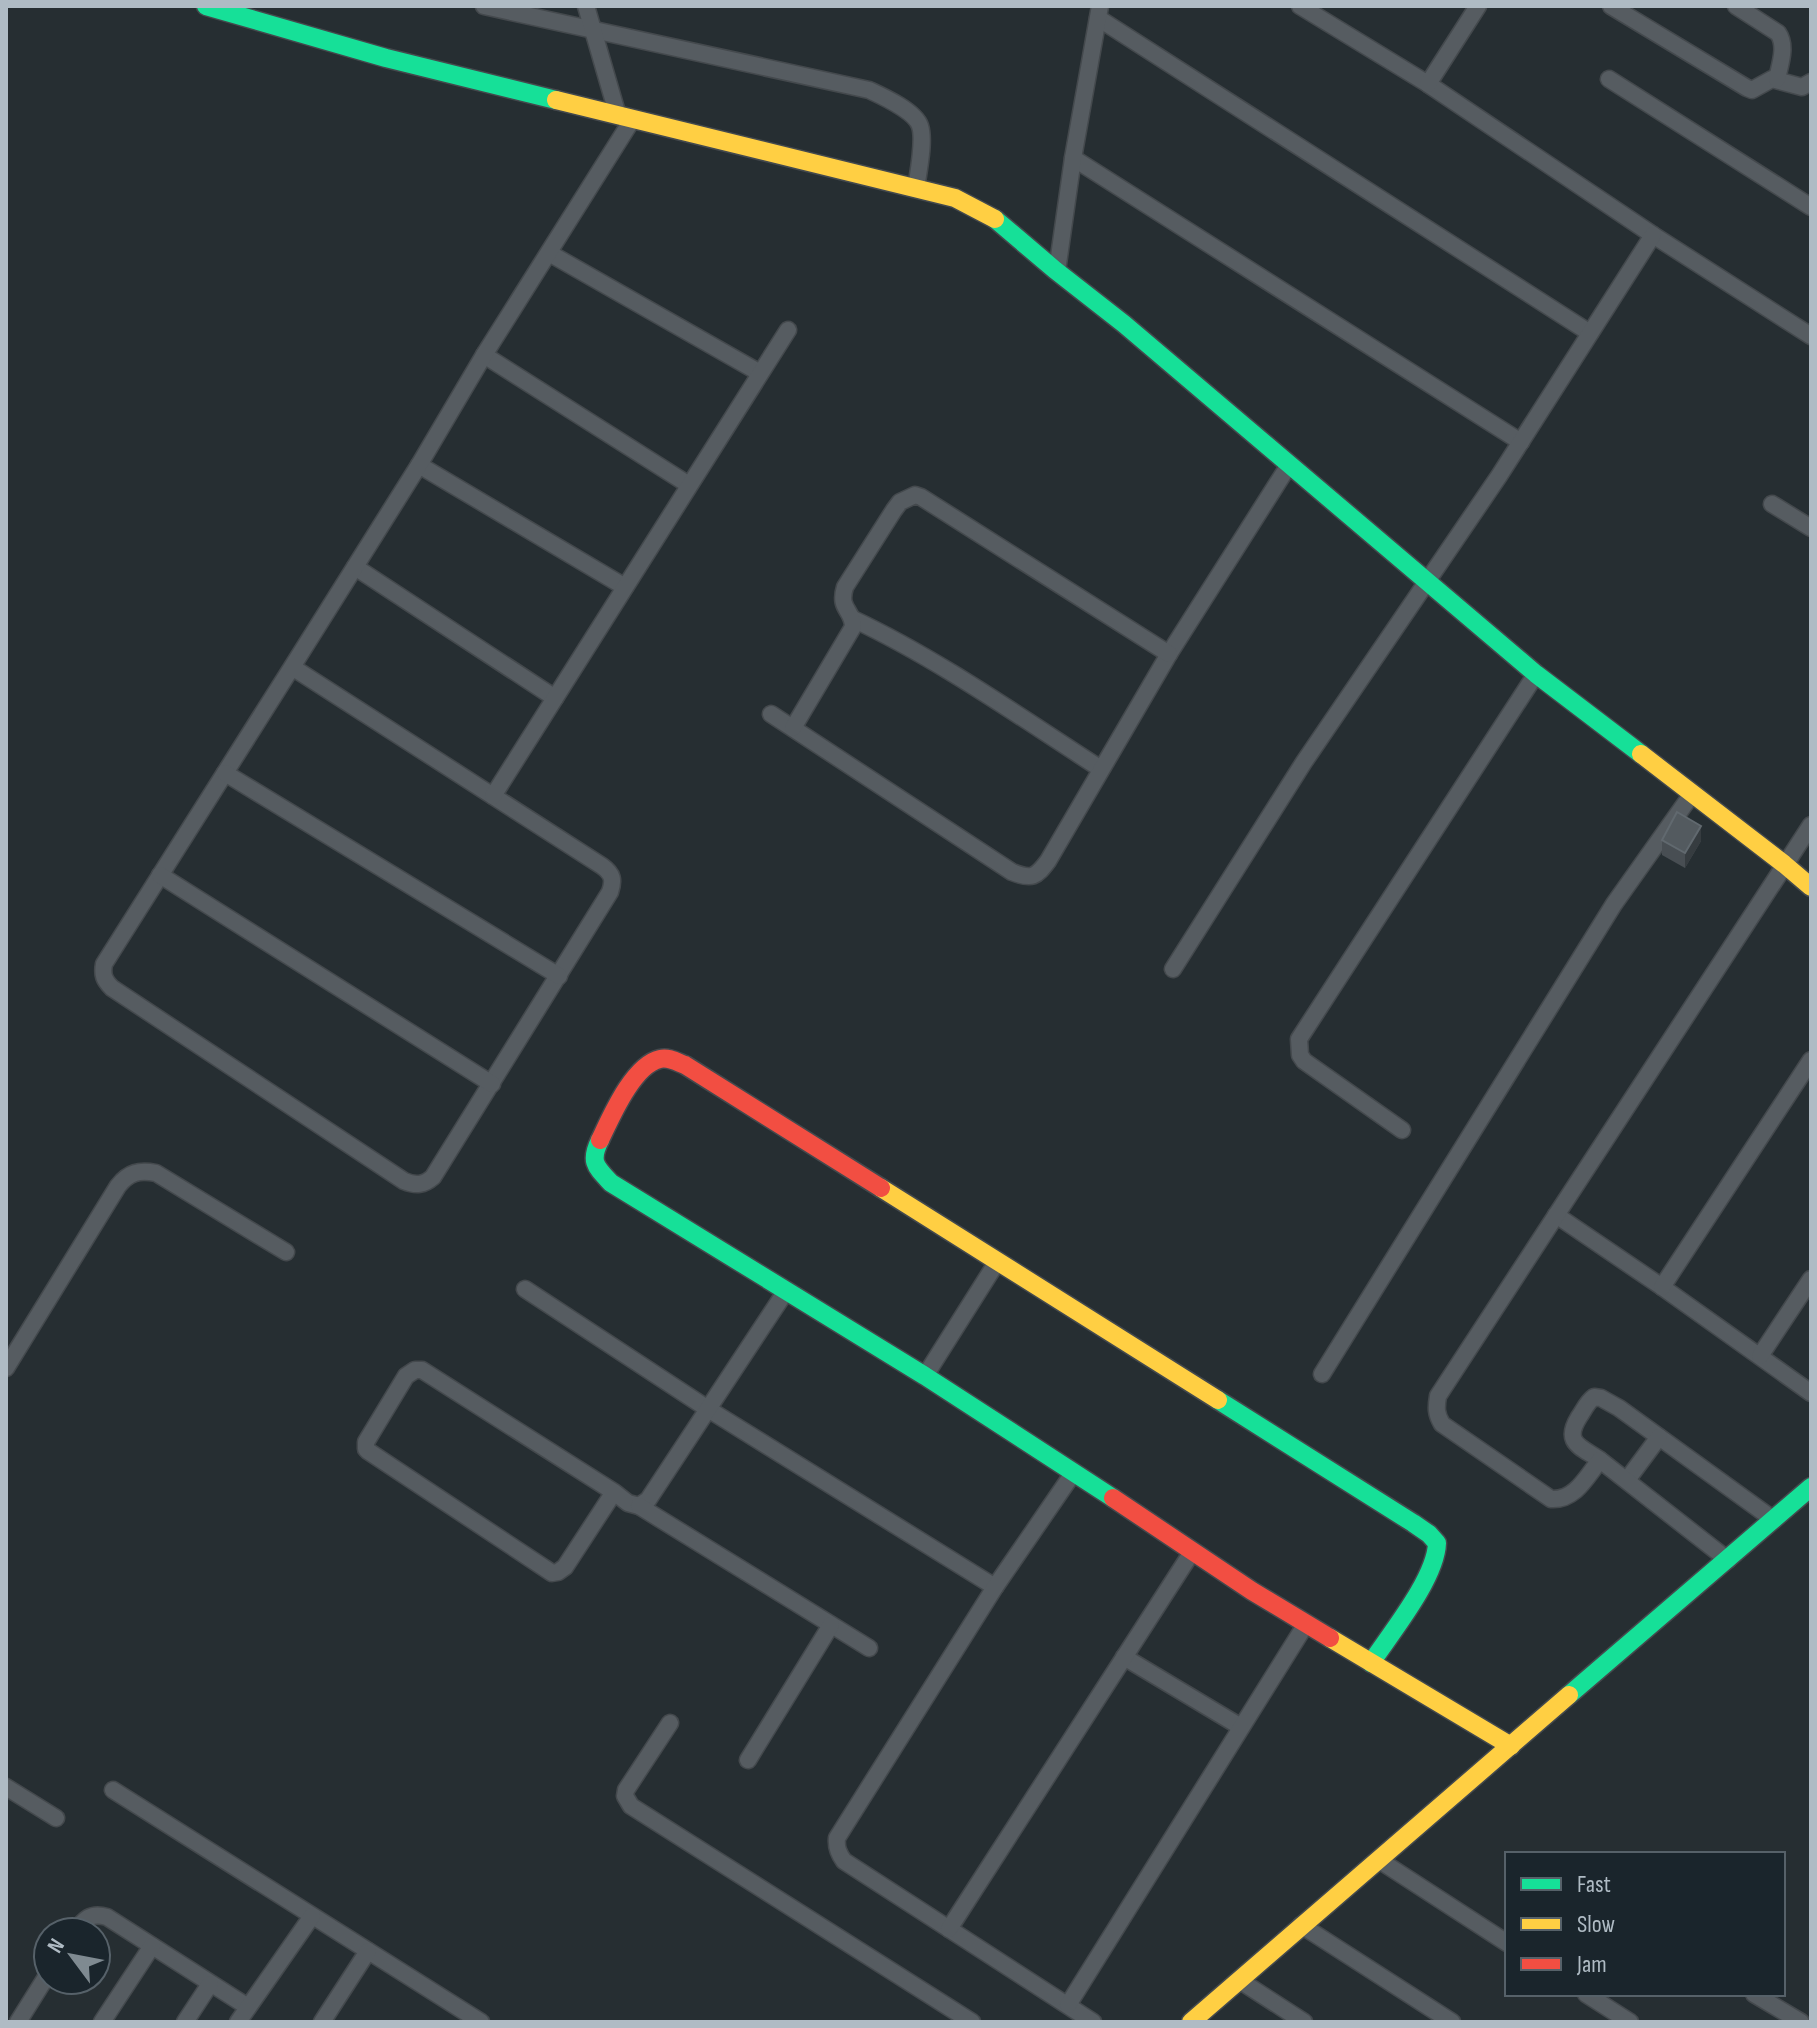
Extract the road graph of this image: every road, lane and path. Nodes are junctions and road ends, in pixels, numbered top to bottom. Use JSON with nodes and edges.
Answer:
{"nodes":[{"id":1,"x":206,"y":6,"type":"edge"},
{"id":2,"x":484,"y":6,"type":"edge"},
{"id":3,"x":586,"y":6,"type":"edge"},
{"id":4,"x":1300,"y":6,"type":"edge"},
{"id":5,"x":1478,"y":6,"type":"edge"},
{"id":6,"x":1611,"y":6,"type":"edge"},
{"id":7,"x":1736,"y":6,"type":"edge"},
{"id":8,"x":1099,"y":12,"type":"edge"},
{"id":9,"x":594,"y":31,"type":"junction"},
{"id":10,"x":1609,"y":79,"type":"dead end"},
{"id":11,"x":1777,"y":79,"type":"junction"},
{"id":12,"x":1811,"y":82,"type":"edge"},
{"id":13,"x":1428,"y":84,"type":"junction"},
{"id":14,"x":625,"y":118,"type":"junction"},
{"id":15,"x":1073,"y":158,"type":"junction"},
{"id":16,"x":916,"y":189,"type":"junction"},
{"id":17,"x":1811,"y":207,"type":"edge"},
{"id":18,"x":1653,"y":235,"type":"junction"},
{"id":19,"x":549,"y":253,"type":"junction"},
{"id":20,"x":1057,"y":271,"type":"junction"},
{"id":21,"x":788,"y":330,"type":"dead end"},
{"id":22,"x":1590,"y":333,"type":"junction"},
{"id":23,"x":1811,"y":336,"type":"edge"},
{"id":24,"x":484,"y":355,"type":"junction"},
{"id":25,"x":760,"y":373,"type":"junction"},
{"id":26,"x":1521,"y":442,"type":"junction"},
{"id":27,"x":419,"y":465,"type":"junction"},
{"id":28,"x":1289,"y":465,"type":"junction"},
{"id":29,"x":689,"y":485,"type":"junction"},
{"id":30,"x":1772,"y":504,"type":"dead end"},
{"id":31,"x":1811,"y":528,"type":"edge"},
{"id":32,"x":355,"y":567,"type":"junction"},
{"id":33,"x":1427,"y":583,"type":"junction"},
{"id":34,"x":625,"y":587,"type":"junction"},
{"id":35,"x":853,"y":619,"type":"junction"},
{"id":36,"x":1169,"y":654,"type":"junction"},
{"id":37,"x":292,"y":667,"type":"junction"},
{"id":38,"x":1536,"y":674,"type":"junction"},
{"id":39,"x":555,"y":698,"type":"junction"},
{"id":40,"x":771,"y":714,"type":"dead end"},
{"id":41,"x":793,"y":728,"type":"junction"},
{"id":42,"x":1101,"y":769,"type":"junction"},
{"id":43,"x":225,"y":773,"type":"junction"},
{"id":44,"x":1692,"y":794,"type":"junction"},
{"id":45,"x":493,"y":796,"type":"junction"},
{"id":46,"x":1811,"y":825,"type":"edge"},
{"id":47,"x":1784,"y":864,"type":"junction"},
{"id":48,"x":160,"y":875,"type":"junction"},
{"id":49,"x":1811,"y":887,"type":"edge"},
{"id":50,"x":1173,"y":969,"type":"dead end"},
{"id":51,"x":559,"y":976,"type":"junction"},
{"id":52,"x":1811,"y":1060,"type":"edge"},
{"id":53,"x":492,"y":1084,"type":"junction"},
{"id":54,"x":1402,"y":1130,"type":"dead end"},
{"id":55,"x":1556,"y":1215,"type":"junction"},
{"id":56,"x":286,"y":1252,"type":"dead end"},
{"id":57,"x":997,"y":1262,"type":"junction"},
{"id":58,"x":1811,"y":1279,"type":"edge"},
{"id":59,"x":1662,"y":1287,"type":"junction"},
{"id":60,"x":525,"y":1289,"type":"dead end"},
{"id":61,"x":786,"y":1291,"type":"junction"},
{"id":62,"x":1760,"y":1356,"type":"junction"},
{"id":63,"x":6,"y":1368,"type":"edge"},
{"id":64,"x":1322,"y":1374,"type":"dead end"},
{"id":65,"x":925,"y":1376,"type":"junction"},
{"id":66,"x":1811,"y":1393,"type":"edge"},
{"id":67,"x":708,"y":1409,"type":"junction"},
{"id":68,"x":1659,"y":1437,"type":"junction"},
{"id":69,"x":1600,"y":1460,"type":"junction"},
{"id":70,"x":1074,"y":1472,"type":"junction"},
{"id":71,"x":1627,"y":1480,"type":"junction"},
{"id":72,"x":1811,"y":1487,"type":"edge"},
{"id":73,"x":614,"y":1492,"type":"junction"},
{"id":74,"x":639,"y":1506,"type":"junction"},
{"id":75,"x":1774,"y":1520,"type":"junction"},
{"id":76,"x":1192,"y":1552,"type":"junction"},
{"id":77,"x":1728,"y":1560,"type":"junction"},
{"id":78,"x":995,"y":1587,"type":"junction"},
{"id":79,"x":1306,"y":1624,"type":"junction"},
{"id":80,"x":831,"y":1625,"type":"junction"},
{"id":81,"x":869,"y":1648,"type":"dead end"},
{"id":82,"x":1124,"y":1657,"type":"junction"},
{"id":83,"x":1371,"y":1663,"type":"junction"},
{"id":84,"x":670,"y":1723,"type":"dead end"},
{"id":85,"x":1241,"y":1727,"type":"junction"},
{"id":86,"x":1511,"y":1746,"type":"junction"},
{"id":87,"x":748,"y":1760,"type":"dead end"},
{"id":88,"x":6,"y":1787,"type":"edge"},
{"id":89,"x":113,"y":1790,"type":"dead end"},
{"id":90,"x":56,"y":1818,"type":"dead end"},
{"id":91,"x":1379,"y":1860,"type":"junction"},
{"id":92,"x":312,"y":1916,"type":"junction"},
{"id":93,"x":112,"y":1920,"type":"edge"},
{"id":94,"x":1301,"y":1925,"type":"junction"},
{"id":95,"x":949,"y":1929,"type":"junction"},
{"id":96,"x":1505,"y":1942,"type":"edge"},
{"id":97,"x":152,"y":1946,"type":"junction"},
{"id":98,"x":368,"y":1951,"type":"junction"},
{"id":99,"x":1239,"y":1980,"type":"junction"},
{"id":100,"x":210,"y":1984,"type":"junction"},
{"id":101,"x":34,"y":1996,"type":"edge"},
{"id":102,"x":1589,"y":1996,"type":"edge"},
{"id":103,"x":1757,"y":1996,"type":"edge"},
{"id":104,"x":1068,"y":2005,"type":"junction"},
{"id":105,"x":248,"y":2007,"type":"junction"},
{"id":106,"x":455,"y":2015,"type":"edge"},
{"id":107,"x":18,"y":2022,"type":"edge"},
{"id":108,"x":102,"y":2022,"type":"edge"},
{"id":109,"x":185,"y":2022,"type":"edge"},
{"id":110,"x":238,"y":2022,"type":"edge"},
{"id":111,"x":322,"y":2022,"type":"edge"},
{"id":112,"x":481,"y":2022,"type":"edge"},
{"id":113,"x":972,"y":2022,"type":"edge"},
{"id":114,"x":1093,"y":2022,"type":"edge"},
{"id":115,"x":1191,"y":2022,"type":"edge"},
{"id":116,"x":1304,"y":2022,"type":"edge"},
{"id":117,"x":1452,"y":2022,"type":"edge"},
{"id":118,"x":1630,"y":2022,"type":"edge"},
{"id":119,"x":1801,"y":2022,"type":"edge"}],
"edges":[{"from":1,"to":14,"type":"street"},
{"from":2,"to":9,"type":"street"},
{"from":3,"to":9,"type":"street"},
{"from":4,"to":13,"type":"street"},
{"from":5,"to":13,"type":"street"},
{"from":6,"to":11,"type":"street"},
{"from":7,"to":11,"type":"street"},
{"from":8,"to":15,"type":"street"},
{"from":8,"to":22,"type":"street"},
{"from":9,"to":14,"type":"street"},
{"from":9,"to":16,"type":"street"},
{"from":10,"to":17,"type":"street"},
{"from":11,"to":12,"type":"street"},
{"from":13,"to":18,"type":"street"},
{"from":14,"to":16,"type":"street"},
{"from":14,"to":19,"type":"street"},
{"from":15,"to":20,"type":"street"},
{"from":15,"to":26,"type":"street"},
{"from":16,"to":20,"type":"street"},
{"from":18,"to":22,"type":"street"},
{"from":18,"to":23,"type":"street"},
{"from":19,"to":24,"type":"street"},
{"from":19,"to":25,"type":"street"},
{"from":20,"to":28,"type":"street"},
{"from":21,"to":25,"type":"street"},
{"from":22,"to":26,"type":"street"},
{"from":24,"to":27,"type":"street"},
{"from":24,"to":29,"type":"street"},
{"from":25,"to":29,"type":"street"},
{"from":26,"to":33,"type":"street"},
{"from":27,"to":32,"type":"street"},
{"from":27,"to":34,"type":"street"},
{"from":28,"to":33,"type":"street"},
{"from":28,"to":36,"type":"street"},
{"from":29,"to":34,"type":"street"},
{"from":30,"to":31,"type":"street"},
{"from":32,"to":37,"type":"street"},
{"from":32,"to":39,"type":"street"},
{"from":33,"to":38,"type":"street"},
{"from":33,"to":50,"type":"street"},
{"from":34,"to":39,"type":"street"},
{"from":35,"to":36,"type":"street"},
{"from":35,"to":41,"type":"street"},
{"from":35,"to":42,"type":"street"},
{"from":36,"to":42,"type":"street"},
{"from":37,"to":43,"type":"street"},
{"from":37,"to":45,"type":"street"},
{"from":38,"to":44,"type":"street"},
{"from":38,"to":54,"type":"street"},
{"from":39,"to":45,"type":"street"},
{"from":40,"to":41,"type":"street"},
{"from":41,"to":42,"type":"street"},
{"from":43,"to":48,"type":"street"},
{"from":43,"to":51,"type":"street"},
{"from":44,"to":47,"type":"street"},
{"from":44,"to":64,"type":"street"},
{"from":45,"to":51,"type":"street"},
{"from":46,"to":47,"type":"street"},
{"from":47,"to":49,"type":"street"},
{"from":47,"to":55,"type":"street"},
{"from":48,"to":53,"type":"street"},
{"from":48,"to":53,"type":"street"},
{"from":51,"to":53,"type":"street"},
{"from":52,"to":59,"type":"street"},
{"from":55,"to":59,"type":"street"},
{"from":55,"to":69,"type":"street"},
{"from":56,"to":63,"type":"street"},
{"from":57,"to":61,"type":"street"},
{"from":57,"to":65,"type":"street"},
{"from":57,"to":83,"type":"street"},
{"from":58,"to":62,"type":"street"},
{"from":59,"to":62,"type":"street"},
{"from":60,"to":67,"type":"street"},
{"from":61,"to":65,"type":"street"},
{"from":61,"to":67,"type":"street"},
{"from":62,"to":66,"type":"street"},
{"from":65,"to":70,"type":"street"},
{"from":67,"to":74,"type":"street"},
{"from":67,"to":78,"type":"street"},
{"from":68,"to":69,"type":"street"},
{"from":68,"to":71,"type":"street"},
{"from":68,"to":75,"type":"street"},
{"from":69,"to":71,"type":"street"},
{"from":70,"to":76,"type":"street"},
{"from":70,"to":78,"type":"street"},
{"from":71,"to":77,"type":"street"},
{"from":72,"to":75,"type":"street"},
{"from":73,"to":73,"type":"street"},
{"from":73,"to":74,"type":"street"},
{"from":74,"to":80,"type":"street"},
{"from":75,"to":77,"type":"street"},
{"from":76,"to":79,"type":"street"},
{"from":76,"to":82,"type":"street"},
{"from":77,"to":86,"type":"street"},
{"from":78,"to":95,"type":"street"},
{"from":79,"to":83,"type":"street"},
{"from":79,"to":85,"type":"street"},
{"from":80,"to":81,"type":"street"},
{"from":80,"to":87,"type":"street"},
{"from":82,"to":85,"type":"street"},
{"from":82,"to":95,"type":"street"},
{"from":83,"to":86,"type":"street"},
{"from":84,"to":113,"type":"street"},
{"from":85,"to":104,"type":"street"},
{"from":86,"to":91,"type":"street"},
{"from":88,"to":90,"type":"street"},
{"from":89,"to":92,"type":"street"},
{"from":91,"to":94,"type":"street"},
{"from":91,"to":96,"type":"street"},
{"from":92,"to":98,"type":"street"},
{"from":92,"to":105,"type":"street"},
{"from":93,"to":97,"type":"street"},
{"from":94,"to":99,"type":"street"},
{"from":94,"to":117,"type":"street"},
{"from":95,"to":104,"type":"street"},
{"from":97,"to":100,"type":"street"},
{"from":97,"to":108,"type":"street"},
{"from":98,"to":106,"type":"street"},
{"from":98,"to":111,"type":"street"},
{"from":99,"to":115,"type":"street"},
{"from":99,"to":116,"type":"street"},
{"from":100,"to":105,"type":"street"},
{"from":100,"to":109,"type":"street"},
{"from":101,"to":107,"type":"street"},
{"from":102,"to":118,"type":"street"},
{"from":103,"to":119,"type":"street"},
{"from":104,"to":114,"type":"street"},
{"from":105,"to":110,"type":"street"},
{"from":106,"to":112,"type":"street"}]}
